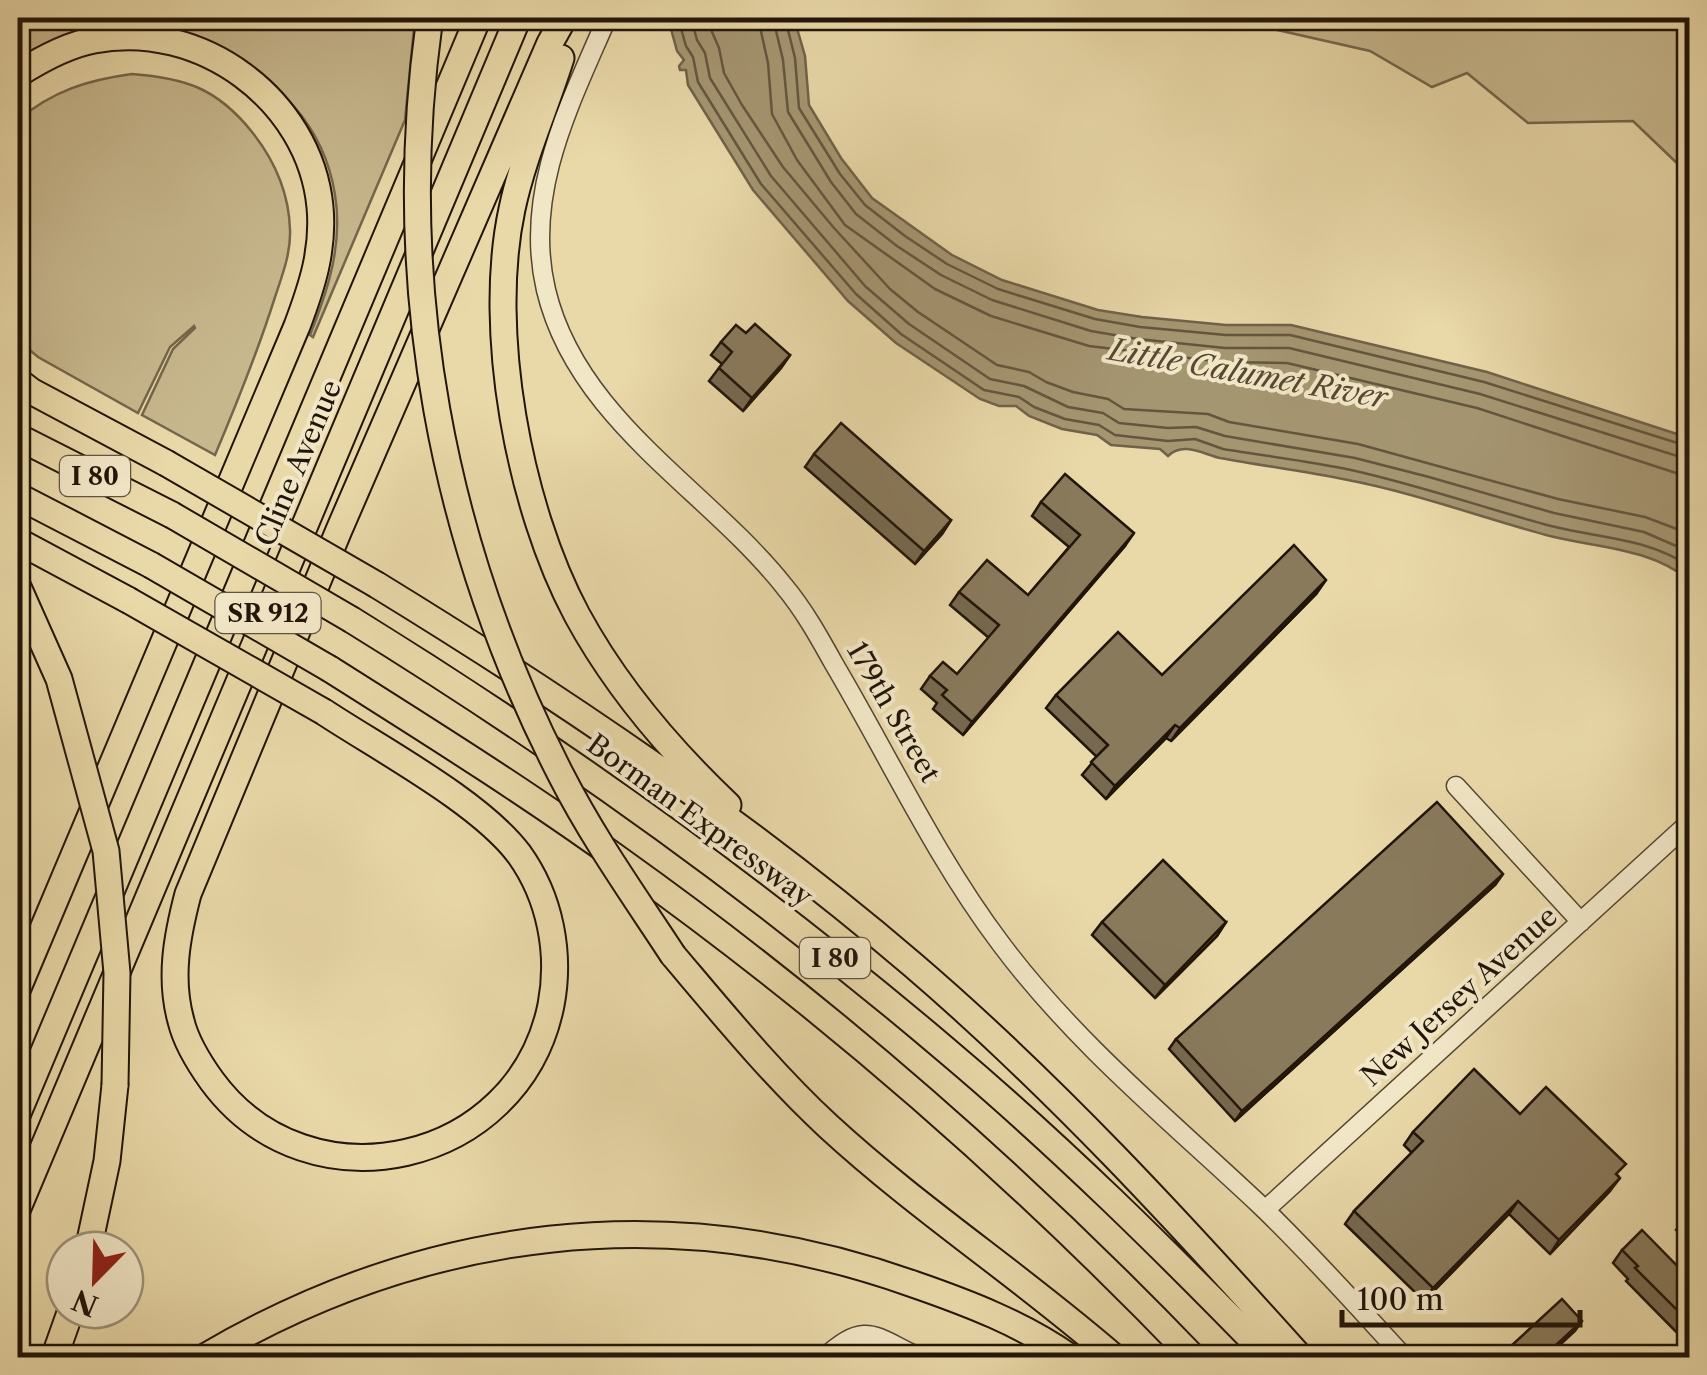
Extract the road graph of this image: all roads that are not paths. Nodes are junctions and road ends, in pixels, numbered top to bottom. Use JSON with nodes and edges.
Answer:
{"nodes":[{"id":1,"x":478,"y":18,"type":"edge"},
{"id":2,"x":518,"y":18,"type":"edge"},
{"id":3,"x":564,"y":18,"type":"edge"},
{"id":4,"x":572,"y":18,"type":"edge"},
{"id":5,"x":606,"y":18,"type":"edge"},
{"id":6,"x":429,"y":21,"type":"edge"},
{"id":7,"x":18,"y":74,"type":"edge"},
{"id":8,"x":18,"y":381,"type":"edge"},
{"id":9,"x":18,"y":436,"type":"edge"},
{"id":10,"x":18,"y":496,"type":"edge"},
{"id":11,"x":18,"y":540,"type":"edge"},
{"id":12,"x":18,"y":587,"type":"edge"},
{"id":13,"x":1456,"y":786,"type":"dead end"},
{"id":14,"x":1690,"y":822,"type":"edge"},
{"id":15,"x":800,"y":874,"type":"junction"},
{"id":16,"x":1581,"y":922,"type":"junction"},
{"id":17,"x":18,"y":988,"type":"edge"},
{"id":18,"x":18,"y":1113,"type":"edge"},
{"id":19,"x":18,"y":1208,"type":"edge"},
{"id":20,"x":1265,"y":1210,"type":"junction"},
{"id":21,"x":92,"y":1230,"type":"edge"},
{"id":22,"x":64,"y":1330,"type":"edge"},
{"id":23,"x":54,"y":1358,"type":"edge"},
{"id":24,"x":203,"y":1358,"type":"edge"},
{"id":25,"x":824,"y":1358,"type":"edge"},
{"id":26,"x":921,"y":1358,"type":"edge"},
{"id":27,"x":1072,"y":1358,"type":"edge"},
{"id":28,"x":1114,"y":1358,"type":"edge"},
{"id":29,"x":1194,"y":1358,"type":"edge"},
{"id":30,"x":1270,"y":1358,"type":"edge"},
{"id":31,"x":1301,"y":1358,"type":"edge"},
{"id":32,"x":1405,"y":1358,"type":"edge"}],
"edges":[{"from":1,"to":18,"type":"highway","name":"Cline Avenue","number":"SR 912"},
{"from":2,"to":19,"type":"highway","name":"Cline Avenue","number":"SR 912"},
{"from":3,"to":11,"type":"highway","bridge":true},
{"from":4,"to":15,"type":"highway"},
{"from":5,"to":20,"type":"street","name":"179th Street"},
{"from":6,"to":28,"type":"highway","bridge":true},
{"from":7,"to":17,"type":"highway"},
{"from":8,"to":15,"type":"highway","bridge":true},
{"from":9,"to":30,"type":"highway","name":"Borman Expressway","number":"I 80","bridge":true},
{"from":10,"to":29,"type":"highway","number":"I 80","bridge":true},
{"from":12,"to":21,"type":"highway","bridge":true},
{"from":13,"to":16,"type":"street"},
{"from":14,"to":16,"type":"street","name":"New Jersey Avenue"},
{"from":15,"to":31,"type":"highway"},
{"from":16,"to":20,"type":"street","name":"New Jersey Avenue"},
{"from":20,"to":32,"type":"street","name":"179th Street"},
{"from":22,"to":23,"type":"highway"},
{"from":24,"to":27,"type":"highway"},
{"from":25,"to":26,"type":"street"}]}
